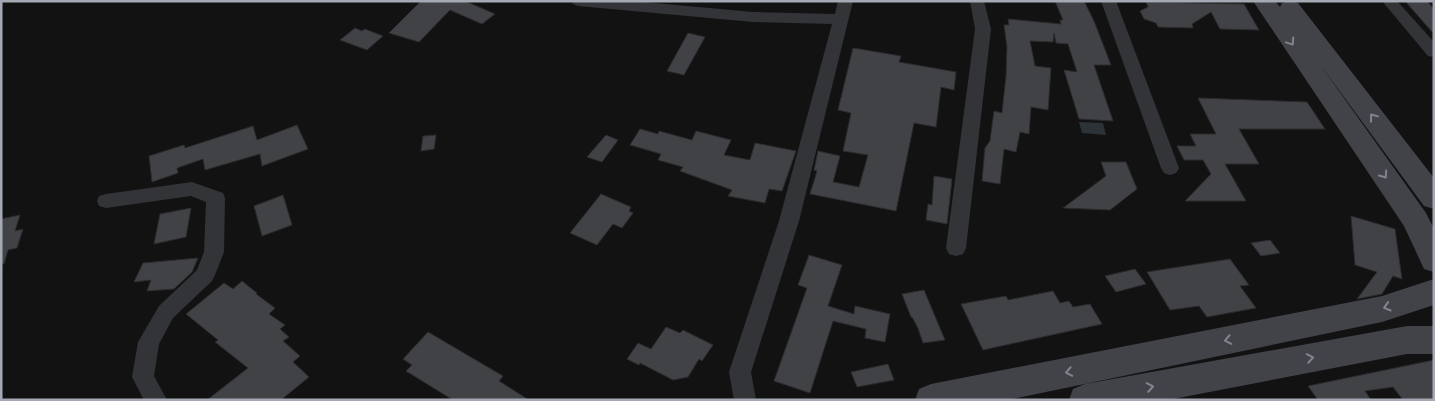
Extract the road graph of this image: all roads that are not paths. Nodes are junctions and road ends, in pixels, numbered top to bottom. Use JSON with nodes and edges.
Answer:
{"nodes":[{"id":1,"x":578,"y":1,"type":"edge"},
{"id":2,"x":977,"y":1,"type":"edge"},
{"id":3,"x":1108,"y":1,"type":"edge"},
{"id":4,"x":1264,"y":1,"type":"edge"},
{"id":5,"x":1284,"y":1,"type":"edge"},
{"id":6,"x":1389,"y":1,"type":"edge"},
{"id":7,"x":844,"y":10,"type":"edge"},
{"id":8,"x":1434,"y":52,"type":"edge"},
{"id":9,"x":1170,"y":168,"type":"dead end"},
{"id":10,"x":1434,"y":198,"type":"edge"},
{"id":11,"x":106,"y":201,"type":"dead end"},
{"id":12,"x":956,"y":248,"type":"dead end"},
{"id":13,"x":1434,"y":260,"type":"edge"},
{"id":14,"x":1434,"y":292,"type":"edge"},
{"id":15,"x":1434,"y":340,"type":"edge"},
{"id":16,"x":156,"y":400,"type":"edge"},
{"id":17,"x":745,"y":400,"type":"edge"},
{"id":18,"x":931,"y":400,"type":"edge"},
{"id":19,"x":1085,"y":400,"type":"edge"}],
"edges":[{"from":1,"to":7,"type":"street"},
{"from":2,"to":12,"type":"street"},
{"from":3,"to":9,"type":"street"},
{"from":4,"to":13,"type":"street","one_way":true},
{"from":10,"to":5,"type":"street","one_way":true},
{"from":6,"to":8,"type":"street"},
{"from":7,"to":17,"type":"street"},
{"from":11,"to":16,"type":"street"},
{"from":14,"to":18,"type":"street","one_way":true},
{"from":19,"to":15,"type":"street","one_way":true}]}
